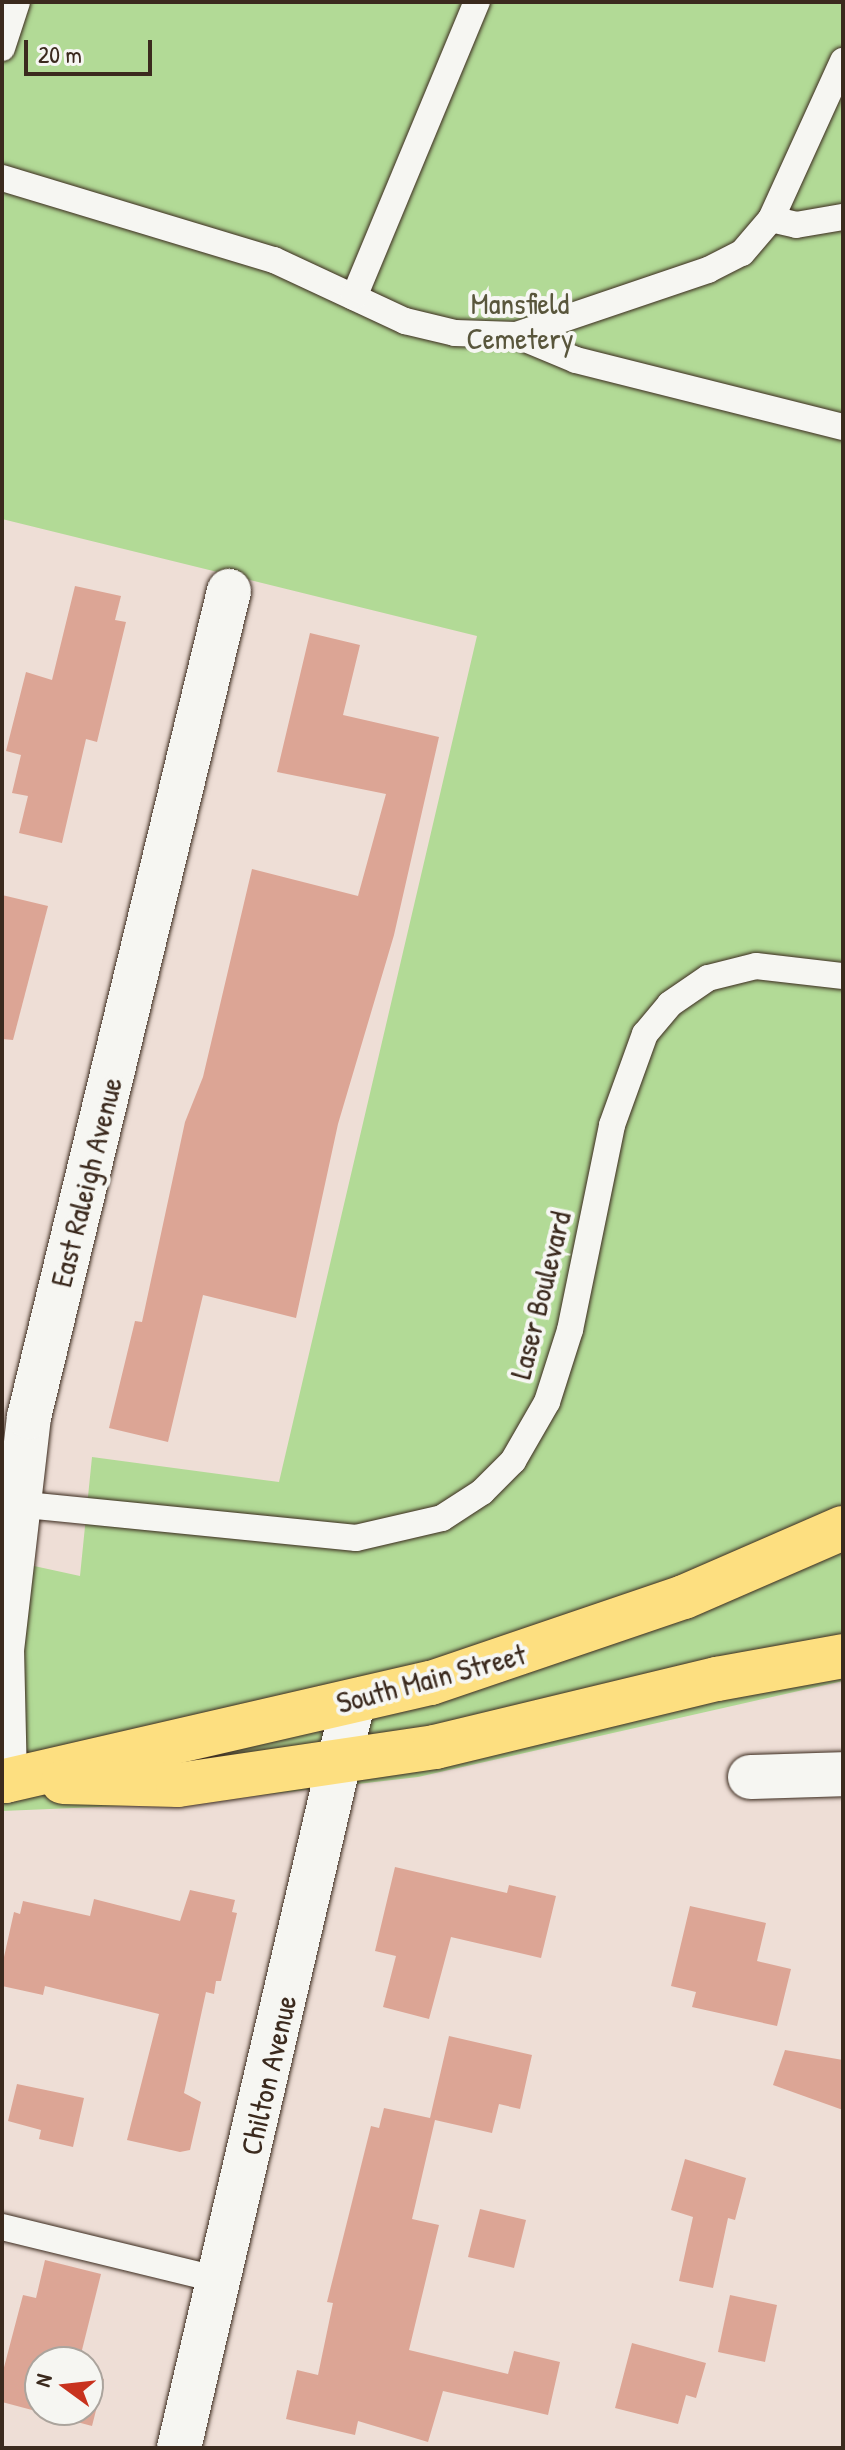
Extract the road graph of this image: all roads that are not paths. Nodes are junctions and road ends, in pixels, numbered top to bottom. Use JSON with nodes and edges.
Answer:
{"nodes":[{"id":1,"x":17,"y":2,"type":"edge"},
{"id":2,"x":477,"y":2,"type":"edge"},
{"id":3,"x":2,"y":48,"type":"edge"},
{"id":4,"x":843,"y":61,"type":"edge"},
{"id":5,"x":2,"y":178,"type":"edge"},
{"id":6,"x":843,"y":217,"type":"edge"},
{"id":7,"x":771,"y":219,"type":"junction"},
{"id":8,"x":354,"y":297,"type":"junction"},
{"id":9,"x":516,"y":335,"type":"junction"},
{"id":10,"x":843,"y":427,"type":"edge"},
{"id":11,"x":229,"y":591,"type":"dead end"},
{"id":12,"x":843,"y":976,"type":"edge"},
{"id":13,"x":16,"y":1504,"type":"junction"},
{"id":14,"x":843,"y":1528,"type":"edge"},
{"id":15,"x":843,"y":1633,"type":"edge"},
{"id":16,"x":843,"y":1656,"type":"edge"},
{"id":17,"x":717,"y":1679,"type":"junction"},
{"id":18,"x":353,"y":1702,"type":"junction"},
{"id":19,"x":343,"y":1761,"type":"junction"},
{"id":20,"x":843,"y":1774,"type":"edge"},
{"id":21,"x":750,"y":1777,"type":"dead end"},
{"id":22,"x":3,"y":1781,"type":"edge"},
{"id":23,"x":2,"y":2227,"type":"edge"},
{"id":24,"x":219,"y":2280,"type":"junction"},
{"id":25,"x":179,"y":2448,"type":"edge"}],
"edges":[{"from":1,"to":3,"type":"lane"},
{"from":2,"to":8,"type":"lane"},
{"from":4,"to":7,"type":"lane"},
{"from":5,"to":8,"type":"lane"},
{"from":6,"to":7,"type":"lane"},
{"from":7,"to":9,"type":"lane"},
{"from":8,"to":9,"type":"lane"},
{"from":9,"to":10,"type":"lane"},
{"from":11,"to":13,"type":"street","name":"East Raleigh Avenue"},
{"from":12,"to":13,"type":"lane","name":"Laser Boulevard"},
{"from":13,"to":22,"type":"street","name":"East Raleigh Avenue"},
{"from":14,"to":18,"type":"highway","name":"South Main Street"},
{"from":15,"to":17,"type":"highway"},
{"from":16,"to":17,"type":"highway"},
{"from":17,"to":19,"type":"highway","name":"South Main Street"},
{"from":18,"to":19,"type":"street","name":"Chilton Avenue"},
{"from":18,"to":22,"type":"highway","name":"South Main Street"},
{"from":19,"to":22,"type":"highway","name":"South Main Street"},
{"from":19,"to":24,"type":"street","name":"Chilton Avenue"},
{"from":20,"to":21,"type":"street"},
{"from":23,"to":24,"type":"lane"},
{"from":24,"to":25,"type":"street","name":"Chilton Avenue"}]}
